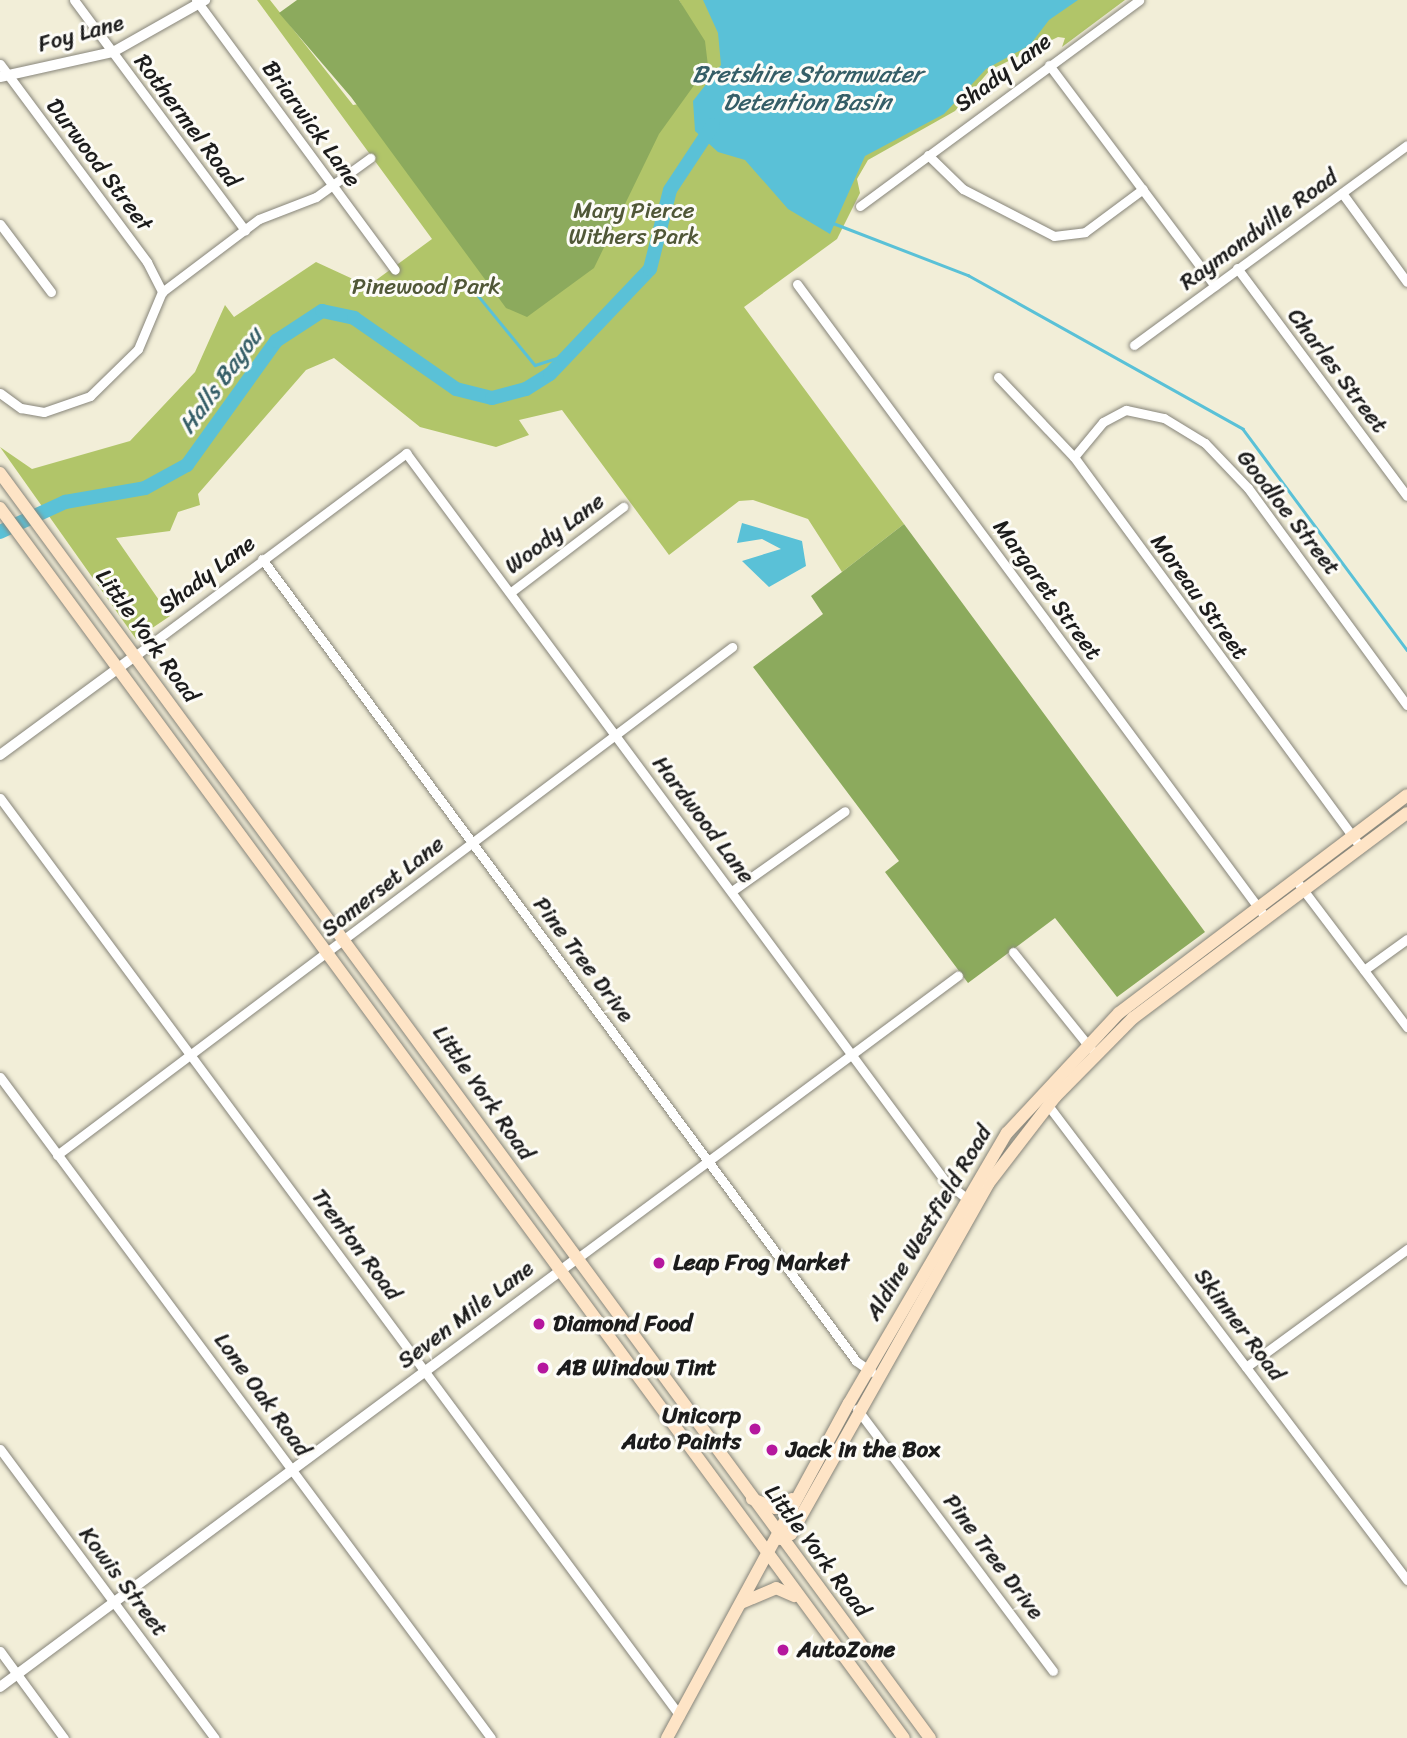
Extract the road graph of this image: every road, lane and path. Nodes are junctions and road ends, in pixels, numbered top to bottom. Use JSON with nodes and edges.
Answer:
{"nodes":[{"id":1,"x":74,"y":0,"type":"edge"},
{"id":2,"x":1139,"y":0,"type":"edge"},
{"id":3,"x":200,"y":1,"type":"edge"},
{"id":4,"x":113,"y":52,"type":"junction"},
{"id":5,"x":0,"y":64,"type":"edge"},
{"id":6,"x":1049,"y":65,"type":"junction"},
{"id":7,"x":4,"y":76,"type":"edge"},
{"id":8,"x":1407,"y":145,"type":"edge"},
{"id":9,"x":929,"y":155,"type":"junction"},
{"id":10,"x":370,"y":158,"type":"dead end"},
{"id":11,"x":333,"y":186,"type":"junction"},
{"id":12,"x":1143,"y":189,"type":"junction"},
{"id":13,"x":1342,"y":193,"type":"junction"},
{"id":14,"x":860,"y":205,"type":"dead end"},
{"id":15,"x":0,"y":224,"type":"edge"},
{"id":16,"x":245,"y":230,"type":"junction"},
{"id":17,"x":1237,"y":268,"type":"junction"},
{"id":18,"x":395,"y":270,"type":"dead end"},
{"id":19,"x":1407,"y":282,"type":"edge"},
{"id":20,"x":797,"y":284,"type":"dead end"},
{"id":21,"x":1215,"y":286,"type":"junction"},
{"id":22,"x":51,"y":292,"type":"dead end"},
{"id":23,"x":162,"y":292,"type":"junction"},
{"id":24,"x":1134,"y":345,"type":"dead end"},
{"id":25,"x":998,"y":377,"type":"dead end"},
{"id":26,"x":0,"y":393,"type":"edge"},
{"id":27,"x":405,"y":453,"type":"joint"},
{"id":28,"x":1074,"y":457,"type":"junction"},
{"id":29,"x":2,"y":476,"type":"edge"},
{"id":30,"x":1407,"y":496,"type":"edge"},
{"id":31,"x":623,"y":507,"type":"dead end"},
{"id":32,"x":0,"y":508,"type":"edge"},
{"id":33,"x":262,"y":559,"type":"junction"},
{"id":34,"x":511,"y":592,"type":"junction"},
{"id":35,"x":732,"y":648,"type":"dead end"},
{"id":36,"x":135,"y":656,"type":"junction"},
{"id":37,"x":117,"y":668,"type":"junction"},
{"id":38,"x":1407,"y":705,"type":"edge"},
{"id":39,"x":617,"y":735,"type":"junction"},
{"id":40,"x":0,"y":755,"type":"edge"},
{"id":41,"x":1407,"y":795,"type":"edge"},
{"id":42,"x":0,"y":798,"type":"edge"},
{"id":43,"x":845,"y":811,"type":"dead end"},
{"id":44,"x":1407,"y":813,"type":"edge"},
{"id":45,"x":1353,"y":836,"type":"junction"},
{"id":46,"x":472,"y":843,"type":"junction"},
{"id":47,"x":1361,"y":847,"type":"junction"},
{"id":48,"x":1295,"y":879,"type":"junction"},
{"id":49,"x":732,"y":891,"type":"junction"},
{"id":50,"x":1304,"y":891,"type":"junction"},
{"id":51,"x":1258,"y":907,"type":"junction"},
{"id":52,"x":1266,"y":918,"type":"junction"},
{"id":53,"x":1407,"y":939,"type":"edge"},
{"id":54,"x":346,"y":940,"type":"junction"},
{"id":55,"x":1013,"y":952,"type":"dead end"},
{"id":56,"x":330,"y":953,"type":"junction"},
{"id":57,"x":1364,"y":970,"type":"junction"},
{"id":58,"x":1168,"y":974,"type":"junction"},
{"id":59,"x":958,"y":976,"type":"dead end"},
{"id":60,"x":1175,"y":985,"type":"junction"},
{"id":61,"x":1407,"y":1027,"type":"edge"},
{"id":62,"x":1085,"y":1044,"type":"junction"},
{"id":63,"x":188,"y":1053,"type":"junction"},
{"id":64,"x":852,"y":1053,"type":"junction"},
{"id":65,"x":1096,"y":1054,"type":"junction"},
{"id":66,"x":1065,"y":1066,"type":"junction"},
{"id":67,"x":1076,"y":1075,"type":"junction"},
{"id":68,"x":0,"y":1077,"type":"edge"},
{"id":69,"x":1040,"y":1094,"type":"junction"},
{"id":70,"x":1048,"y":1105,"type":"junction"},
{"id":71,"x":57,"y":1154,"type":"junction"},
{"id":72,"x":708,"y":1161,"type":"junction"},
{"id":73,"x":970,"y":1201,"type":"junction"},
{"id":74,"x":1407,"y":1249,"type":"edge"},
{"id":75,"x":575,"y":1260,"type":"junction"},
{"id":76,"x":558,"y":1272,"type":"junction"},
{"id":77,"x":1246,"y":1367,"type":"junction"},
{"id":78,"x":868,"y":1369,"type":"junction"},
{"id":79,"x":427,"y":1371,"type":"junction"},
{"id":80,"x":880,"y":1376,"type":"junction"},
{"id":81,"x":849,"y":1403,"type":"junction"},
{"id":82,"x":860,"y":1411,"type":"junction"},
{"id":83,"x":0,"y":1449,"type":"edge"},
{"id":84,"x":292,"y":1470,"type":"junction"},
{"id":85,"x":798,"y":1494,"type":"junction"},
{"id":86,"x":752,"y":1498,"type":"junction"},
{"id":87,"x":780,"y":1539,"type":"junction"},
{"id":88,"x":769,"y":1557,"type":"junction"},
{"id":89,"x":1407,"y":1580,"type":"edge"},
{"id":90,"x":114,"y":1602,"type":"junction"},
{"id":91,"x":741,"y":1603,"type":"junction"},
{"id":92,"x":803,"y":1603,"type":"junction"},
{"id":93,"x":0,"y":1651,"type":"edge"},
{"id":94,"x":1053,"y":1671,"type":"dead end"},
{"id":95,"x":18,"y":1674,"type":"junction"},
{"id":96,"x":0,"y":1687,"type":"edge"},
{"id":97,"x":680,"y":1716,"type":"junction"},
{"id":98,"x":64,"y":1738,"type":"edge"},
{"id":99,"x":215,"y":1738,"type":"edge"},
{"id":100,"x":491,"y":1738,"type":"edge"},
{"id":101,"x":667,"y":1738,"type":"edge"},
{"id":102,"x":904,"y":1738,"type":"edge"},
{"id":103,"x":930,"y":1738,"type":"edge"}],
"edges":[{"from":1,"to":4,"type":"street","name":"Rothermel Road"},
{"from":2,"to":6,"type":"street","name":"Shady Lane"},
{"from":3,"to":4,"type":"street","name":"Foy Lane"},
{"from":3,"to":11,"type":"street","name":"Briarwick Lane"},
{"from":4,"to":7,"type":"street","name":"Foy Lane"},
{"from":4,"to":16,"type":"street","name":"Rothermel Road"},
{"from":5,"to":7,"type":"street","name":"Durwood Street"},
{"from":6,"to":9,"type":"street","name":"Shady Lane"},
{"from":6,"to":12,"type":"street"},
{"from":7,"to":23,"type":"street","name":"Durwood Street"},
{"from":8,"to":13,"type":"street","name":"Raymondville Road"},
{"from":9,"to":12,"type":"street"},
{"from":9,"to":14,"type":"street","name":"Shady Lane"},
{"from":10,"to":11,"type":"street"},
{"from":11,"to":16,"type":"street"},
{"from":11,"to":18,"type":"street","name":"Briarwick Lane"},
{"from":12,"to":21,"type":"street"},
{"from":13,"to":17,"type":"street","name":"Raymondville Road"},
{"from":13,"to":19,"type":"street"},
{"from":15,"to":22,"type":"street"},
{"from":16,"to":23,"type":"street"},
{"from":17,"to":21,"type":"street","name":"Raymondville Road"},
{"from":17,"to":30,"type":"street","name":"Charles Street"},
{"from":20,"to":51,"type":"street","name":"Margaret Street"},
{"from":21,"to":24,"type":"street","name":"Raymondville Road"},
{"from":23,"to":26,"type":"street"},
{"from":25,"to":28,"type":"street","name":"Moreau Street"},
{"from":27,"to":33,"type":"street","name":"Shady Lane"},
{"from":27,"to":34,"type":"street","name":"Hardwood Lane"},
{"from":28,"to":38,"type":"street","name":"Goodloe Street"},
{"from":28,"to":45,"type":"street","name":"Moreau Street"},
{"from":29,"to":36,"type":"main road","name":"Little York Road"},
{"from":31,"to":34,"type":"street","name":"Woody Lane"},
{"from":32,"to":37,"type":"main road","name":"Little York Road"},
{"from":33,"to":36,"type":"street","name":"Shady Lane"},
{"from":33,"to":46,"type":"street","name":"Pine Tree Drive"},
{"from":34,"to":39,"type":"street","name":"Hardwood Lane"},
{"from":35,"to":39,"type":"street","name":"Somerset Lane"},
{"from":36,"to":37,"type":"street","name":"Shady Lane"},
{"from":36,"to":54,"type":"main road","name":"Little York Road"},
{"from":37,"to":40,"type":"street","name":"Shady Lane"},
{"from":37,"to":56,"type":"main road","name":"Little York Road"},
{"from":39,"to":46,"type":"street","name":"Somerset Lane"},
{"from":39,"to":49,"type":"street","name":"Hardwood Lane"},
{"from":41,"to":45,"type":"main road","name":"Aldine Westfield Road"},
{"from":42,"to":63,"type":"street","name":"Trenton Road"},
{"from":43,"to":49,"type":"street"},
{"from":44,"to":47,"type":"main road","name":"Aldine Westfield Road"},
{"from":45,"to":47,"type":"street","name":"Moreau Street"},
{"from":45,"to":48,"type":"main road","name":"Aldine Westfield Road"},
{"from":46,"to":54,"type":"street","name":"Somerset Lane"},
{"from":46,"to":72,"type":"street","name":"Pine Tree Drive"},
{"from":47,"to":50,"type":"main road","name":"Aldine Westfield Road"},
{"from":48,"to":50,"type":"street"},
{"from":48,"to":51,"type":"main road","name":"Aldine Westfield Road"},
{"from":49,"to":64,"type":"street","name":"Hardwood Lane"},
{"from":50,"to":52,"type":"main road","name":"Aldine Westfield Road"},
{"from":50,"to":57,"type":"street"},
{"from":51,"to":52,"type":"street","name":"Margaret Street"},
{"from":51,"to":58,"type":"main road","name":"Aldine Westfield Road"},
{"from":52,"to":60,"type":"main road","name":"Aldine Westfield Road"},
{"from":53,"to":57,"type":"street"},
{"from":54,"to":56,"type":"street","name":"Somerset Lane"},
{"from":54,"to":75,"type":"main road","name":"Little York Road"},
{"from":55,"to":62,"type":"street"},
{"from":56,"to":63,"type":"street","name":"Somerset Lane"},
{"from":56,"to":76,"type":"main road","name":"Little York Road"},
{"from":57,"to":61,"type":"street"},
{"from":58,"to":60,"type":"main road"},
{"from":58,"to":62,"type":"main road","name":"Aldine Westfield Road"},
{"from":59,"to":64,"type":"street","name":"Seven Mile Lane"},
{"from":60,"to":65,"type":"main road","name":"Aldine Westfield Road"},
{"from":62,"to":65,"type":"street"},
{"from":62,"to":66,"type":"main road","name":"Aldine Westfield Road"},
{"from":63,"to":71,"type":"street","name":"Somerset Lane"},
{"from":63,"to":79,"type":"street","name":"Trenton Road"},
{"from":64,"to":72,"type":"street","name":"Seven Mile Lane"},
{"from":64,"to":73,"type":"street","name":"Hardwood Lane"},
{"from":65,"to":67,"type":"main road","name":"Aldine Westfield Road"},
{"from":66,"to":67,"type":"main road"},
{"from":66,"to":69,"type":"main road","name":"Aldine Westfield Road"},
{"from":67,"to":70,"type":"main road","name":"Aldine Westfield Road"},
{"from":68,"to":71,"type":"street","name":"Lone Oak Road"},
{"from":69,"to":70,"type":"street","name":"Skinner Road"},
{"from":69,"to":73,"type":"main road","name":"Aldine Westfield Road"},
{"from":70,"to":73,"type":"main road","name":"Aldine Westfield Road"},
{"from":70,"to":77,"type":"street","name":"Skinner Road"},
{"from":71,"to":84,"type":"street","name":"Lone Oak Road"},
{"from":72,"to":75,"type":"street","name":"Seven Mile Lane"},
{"from":72,"to":78,"type":"street","name":"Pine Tree Drive"},
{"from":73,"to":78,"type":"main road","name":"Aldine Westfield Road"},
{"from":73,"to":80,"type":"main road","name":"Aldine Westfield Road"},
{"from":74,"to":77,"type":"street"},
{"from":75,"to":76,"type":"street","name":"Seven Mile Lane"},
{"from":75,"to":86,"type":"main road","name":"Little York Road"},
{"from":76,"to":79,"type":"street","name":"Seven Mile Lane"},
{"from":76,"to":88,"type":"main road","name":"Little York Road"},
{"from":77,"to":89,"type":"street","name":"Skinner Road"},
{"from":78,"to":80,"type":"street","name":"Pine Tree Drive"},
{"from":78,"to":81,"type":"main road","name":"Aldine Westfield Road"},
{"from":79,"to":84,"type":"street","name":"Seven Mile Lane"},
{"from":79,"to":97,"type":"street","name":"Trenton Road"},
{"from":80,"to":82,"type":"main road","name":"Aldine Westfield Road"},
{"from":81,"to":82,"type":"street","name":"Pine Tree Drive"},
{"from":81,"to":85,"type":"main road","name":"Aldine Westfield Road"},
{"from":82,"to":87,"type":"main road","name":"Aldine Westfield Road"},
{"from":82,"to":94,"type":"street","name":"Pine Tree Drive"},
{"from":83,"to":90,"type":"street","name":"Kowis Street"},
{"from":84,"to":90,"type":"street","name":"Seven Mile Lane"},
{"from":84,"to":100,"type":"street","name":"Lone Oak Road"},
{"from":85,"to":86,"type":"main road"},
{"from":85,"to":87,"type":"main road","name":"Aldine Westfield Road"},
{"from":86,"to":87,"type":"main road","name":"Little York Road"},
{"from":87,"to":88,"type":"main road","name":"Aldine Westfield Road"},
{"from":87,"to":103,"type":"main road","name":"Little York Road"},
{"from":88,"to":91,"type":"main road","name":"Aldine Westfield Road"},
{"from":88,"to":92,"type":"main road","name":"Little York Road"},
{"from":90,"to":95,"type":"street","name":"Seven Mile Lane"},
{"from":90,"to":99,"type":"street","name":"Kowis Street"},
{"from":91,"to":92,"type":"main road"},
{"from":91,"to":97,"type":"main road","name":"Aldine Westfield Road"},
{"from":92,"to":102,"type":"main road","name":"Little York Road"},
{"from":93,"to":95,"type":"street"},
{"from":95,"to":96,"type":"street","name":"Seven Mile Lane"},
{"from":95,"to":98,"type":"street"},
{"from":97,"to":101,"type":"main road","name":"Aldine Westfield Road"}]}
